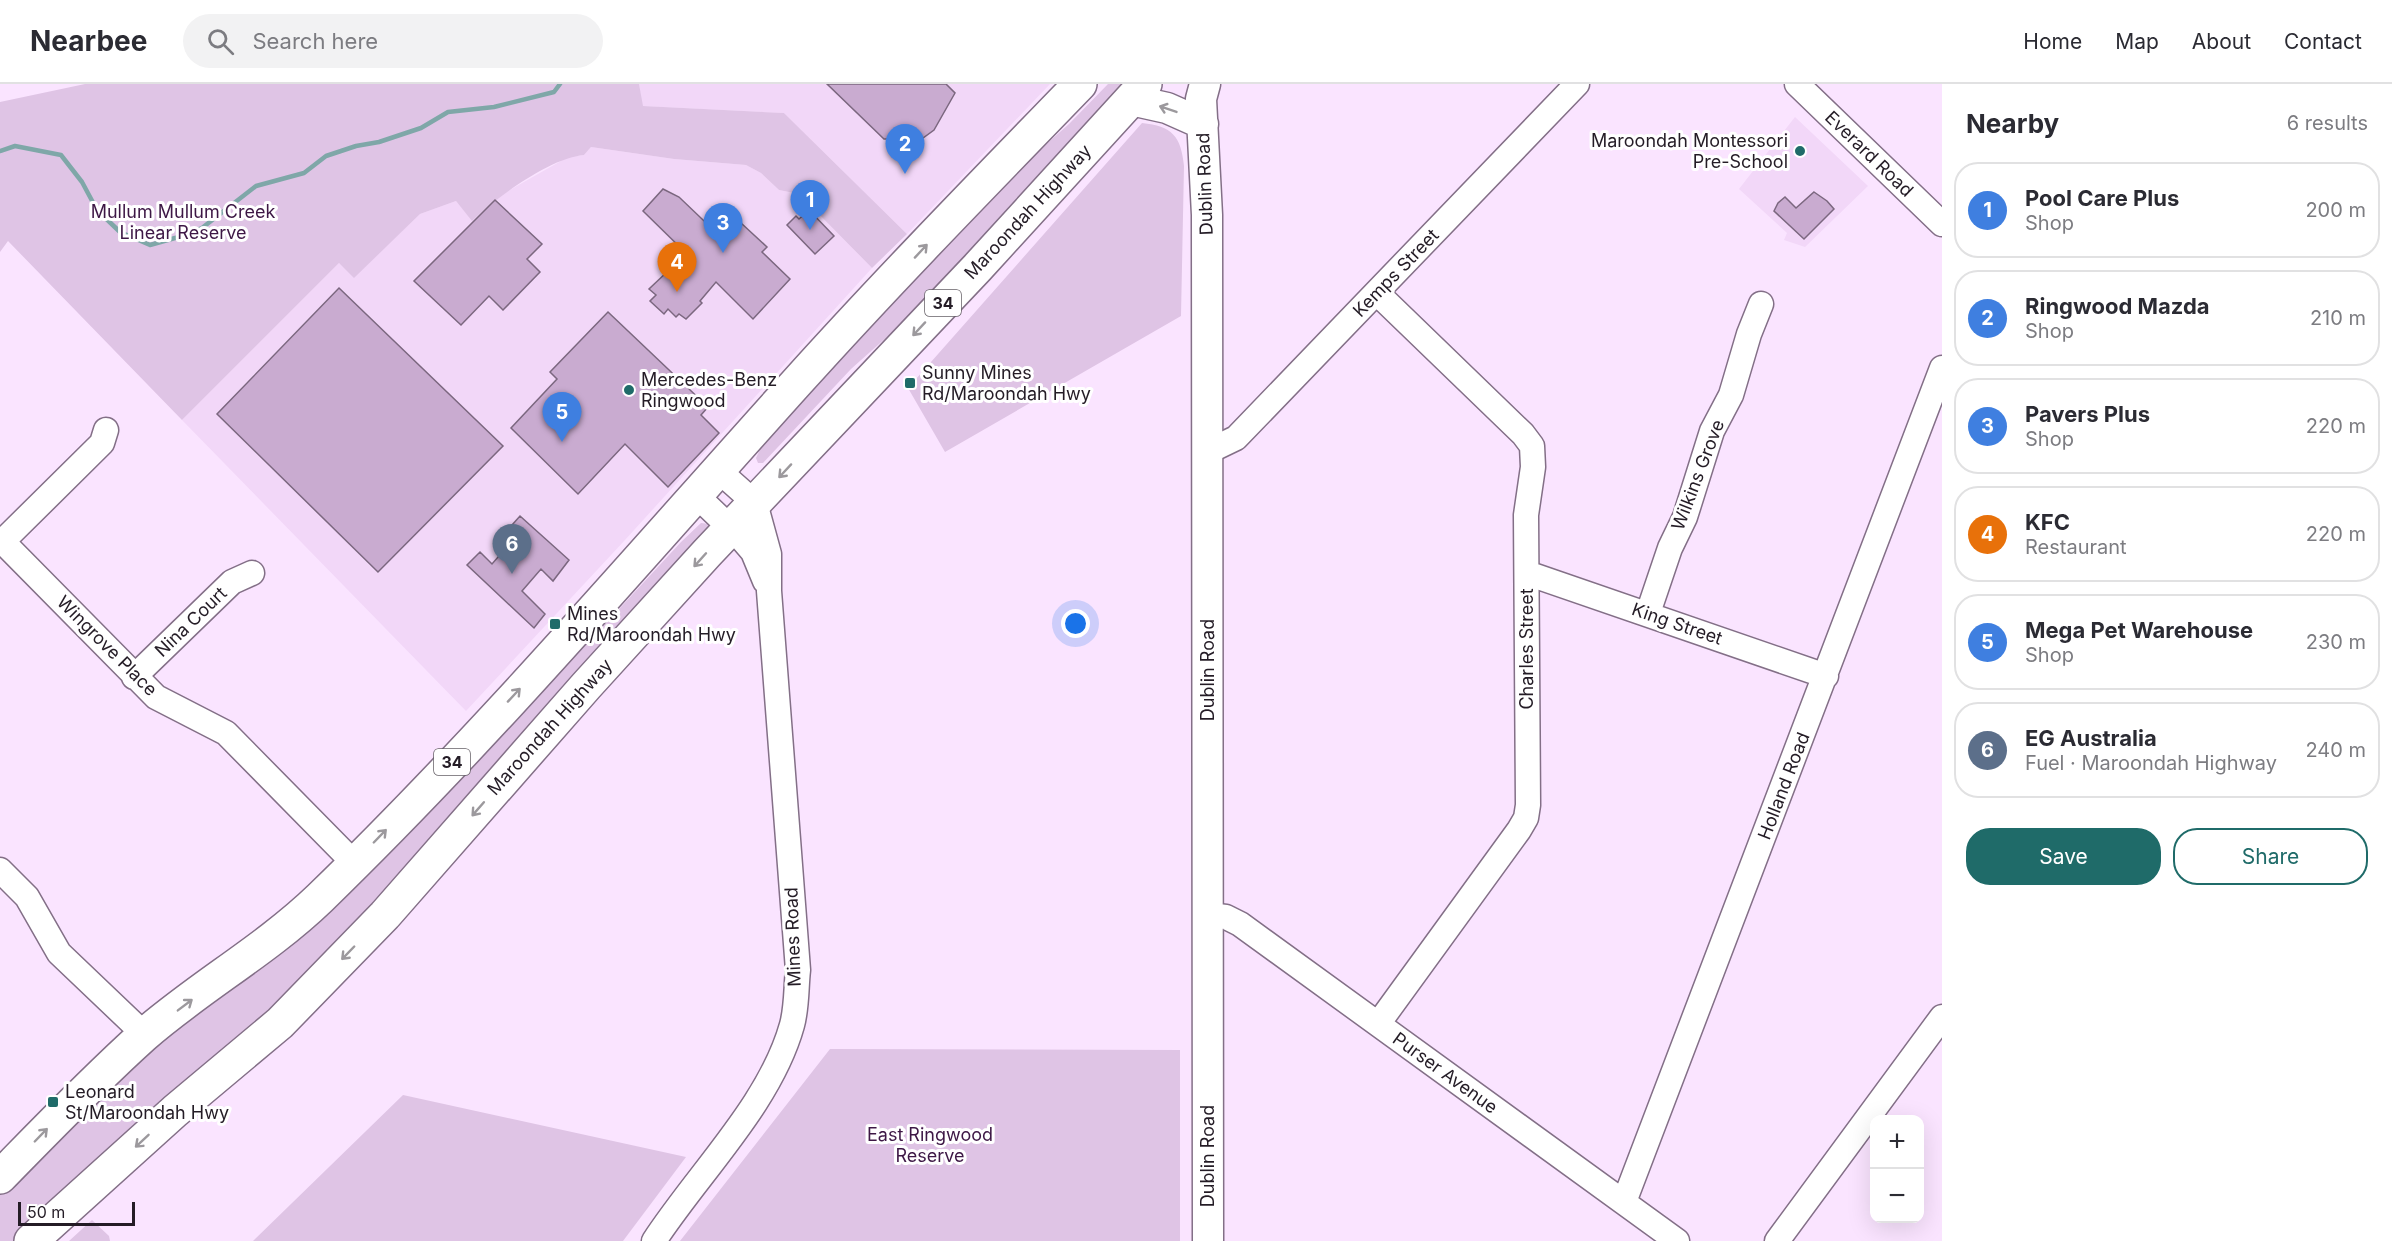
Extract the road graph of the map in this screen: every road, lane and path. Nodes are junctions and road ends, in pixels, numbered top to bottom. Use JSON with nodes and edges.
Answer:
{"nodes":[{"id":1,"x":1080,"y":84,"type":"edge"},
{"id":2,"x":1577,"y":84,"type":"edge"},
{"id":3,"x":1797,"y":84,"type":"edge"},
{"id":4,"x":1138,"y":92,"type":"edge"},
{"id":5,"x":1201,"y":98,"type":"edge"},
{"id":6,"x":1942,"y":224,"type":"edge"},
{"id":7,"x":1377,"y":293,"type":"junction"},
{"id":8,"x":1761,"y":304,"type":"dead end"},
{"id":9,"x":1942,"y":368,"type":"edge"},
{"id":10,"x":106,"y":430,"type":"dead end"},
{"id":11,"x":1208,"y":452,"type":"junction"},
{"id":12,"x":718,"y":470,"type":"junction"},
{"id":13,"x":696,"y":495,"type":"junction"},
{"id":14,"x":755,"y":502,"type":"junction"},
{"id":15,"x":731,"y":527,"type":"junction"},
{"id":16,"x":1,"y":540,"type":"edge"},
{"id":17,"x":252,"y":573,"type":"dead end"},
{"id":18,"x":1527,"y":573,"type":"junction"},
{"id":19,"x":769,"y":591,"type":"junction"},
{"id":20,"x":1648,"y":613,"type":"junction"},
{"id":21,"x":1826,"y":676,"type":"junction"},
{"id":22,"x":134,"y":677,"type":"junction"},
{"id":23,"x":354,"y":863,"type":"junction"},
{"id":24,"x":0,"y":870,"type":"edge"},
{"id":25,"x":1208,"y":915,"type":"junction"},
{"id":26,"x":1942,"y":1017,"type":"edge"},
{"id":27,"x":1378,"y":1024,"type":"junction"},
{"id":28,"x":145,"y":1035,"type":"junction"},
{"id":29,"x":0,"y":1177,"type":"edge"},
{"id":30,"x":1624,"y":1202,"type":"junction"},
{"id":31,"x":31,"y":1241,"type":"edge"},
{"id":32,"x":654,"y":1241,"type":"edge"},
{"id":33,"x":1208,"y":1241,"type":"edge"},
{"id":34,"x":1677,"y":1241,"type":"edge"},
{"id":35,"x":1777,"y":1241,"type":"edge"}],
"edges":[{"from":12,"to":1,"type":"highway","number":"34","one_way":true},
{"from":2,"to":7,"type":"street","name":"Kemps Street"},
{"from":3,"to":6,"type":"street","name":"Everard Road"},
{"from":5,"to":4,"type":"main road","one_way":true},
{"from":4,"to":14,"type":"highway","name":"Maroondah Highway","number":"34","one_way":true},
{"from":5,"to":11,"type":"main road","name":"Dublin Road"},
{"from":7,"to":11,"type":"street","name":"Kemps Street"},
{"from":7,"to":18,"type":"street","name":"Charles Street"},
{"from":8,"to":20,"type":"street","name":"Wilkins Grove"},
{"from":9,"to":21,"type":"street","name":"Holland Road"},
{"from":10,"to":16,"type":"street"},
{"from":11,"to":25,"type":"main road","name":"Dublin Road"},
{"from":12,"to":13,"type":"highway","number":"34"},
{"from":12,"to":14,"type":"street"},
{"from":13,"to":15,"type":"street","name":"Mines Road"},
{"from":23,"to":13,"type":"highway","number":"34","one_way":true},
{"from":14,"to":15,"type":"highway","name":"Maroondah Highway","number":"34"},
{"from":14,"to":19,"type":"street","name":"Mines Road"},
{"from":15,"to":19,"type":"street","name":"Mines Road"},
{"from":15,"to":31,"type":"highway","name":"Maroondah Highway","number":"34","one_way":true},
{"from":16,"to":22,"type":"street","name":"Wingrove Place"},
{"from":17,"to":22,"type":"street","name":"Nina Court"},
{"from":18,"to":20,"type":"street","name":"King Street"},
{"from":18,"to":27,"type":"street","name":"Charles Street"},
{"from":19,"to":32,"type":"street","name":"Mines Road"},
{"from":20,"to":21,"type":"street","name":"King Street"},
{"from":21,"to":30,"type":"street","name":"Holland Road"},
{"from":22,"to":23,"type":"street","name":"Wingrove Place"},
{"from":28,"to":23,"type":"highway","number":"34","one_way":true},
{"from":24,"to":28,"type":"street"},
{"from":25,"to":27,"type":"street","name":"Purser Avenue"},
{"from":25,"to":33,"type":"main road","name":"Dublin Road"},
{"from":26,"to":35,"type":"street"},
{"from":27,"to":30,"type":"street","name":"Purser Avenue"},
{"from":29,"to":28,"type":"highway","number":"34","one_way":true},
{"from":30,"to":34,"type":"street","name":"Purser Avenue"}]}
